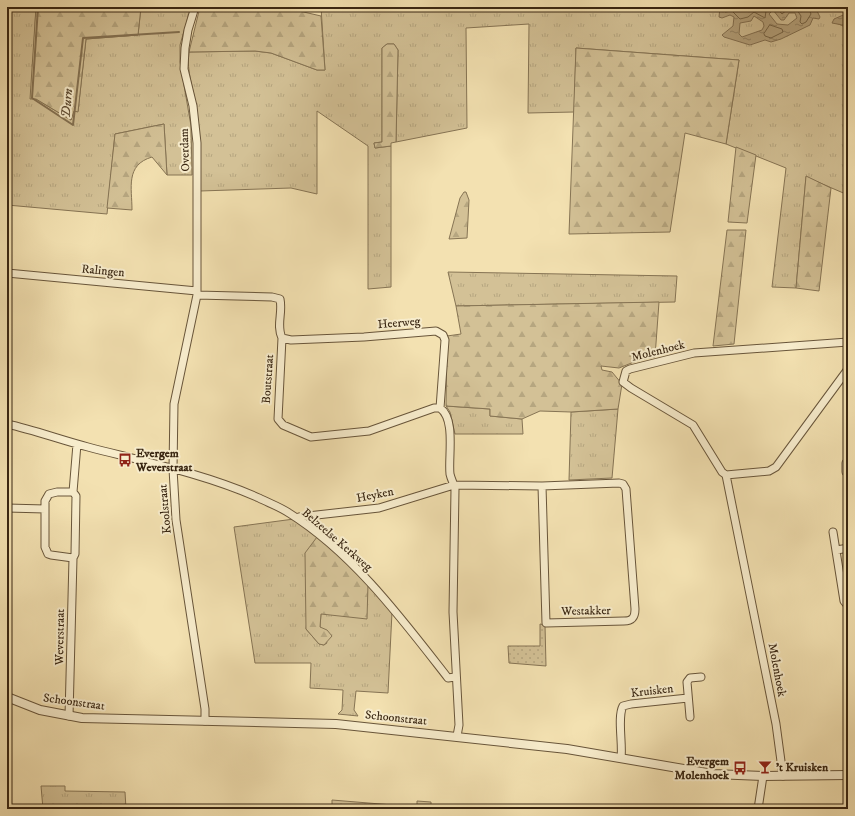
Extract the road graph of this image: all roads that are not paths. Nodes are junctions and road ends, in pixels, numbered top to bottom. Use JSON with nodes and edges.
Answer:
{"nodes":[{"id":1,"x":195,"y":7,"type":"edge"},
{"id":2,"x":7,"y":273,"type":"edge"},
{"id":3,"x":197,"y":293,"type":"junction"},
{"id":4,"x":282,"y":338,"type":"junction"},
{"id":5,"x":848,"y":342,"type":"edge"},
{"id":6,"x":848,"y":369,"type":"edge"},
{"id":7,"x":440,"y":408,"type":"junction"},
{"id":8,"x":7,"y":424,"type":"edge"},
{"id":9,"x":77,"y":444,"type":"junction"},
{"id":10,"x":846,"y":463,"type":"dead end"},
{"id":11,"x":173,"y":469,"type":"junction"},
{"id":12,"x":845,"y":472,"type":"edge"},
{"id":13,"x":726,"y":475,"type":"junction"},
{"id":14,"x":454,"y":485,"type":"junction"},
{"id":15,"x":542,"y":486,"type":"junction"},
{"id":16,"x":73,"y":492,"type":"junction"},
{"id":17,"x":7,"y":508,"type":"edge"},
{"id":18,"x":45,"y":509,"type":"junction"},
{"id":19,"x":298,"y":518,"type":"junction"},
{"id":20,"x":833,"y":532,"type":"dead end"},
{"id":21,"x":848,"y":548,"type":"edge"},
{"id":22,"x":837,"y":550,"type":"junction"},
{"id":23,"x":73,"y":558,"type":"junction"},
{"id":24,"x":848,"y":606,"type":"edge"},
{"id":25,"x":701,"y":677,"type":"dead end"},
{"id":26,"x":455,"y":678,"type":"junction"},
{"id":27,"x":7,"y":697,"type":"edge"},
{"id":28,"x":688,"y":698,"type":"junction"},
{"id":29,"x":69,"y":716,"type":"junction"},
{"id":30,"x":690,"y":717,"type":"dead end"},
{"id":31,"x":205,"y":721,"type":"junction"},
{"id":32,"x":457,"y":736,"type":"junction"},
{"id":33,"x":621,"y":758,"type":"junction"},
{"id":34,"x":848,"y":775,"type":"edge"},
{"id":35,"x":763,"y":776,"type":"junction"},
{"id":36,"x":783,"y":776,"type":"junction"},
{"id":37,"x":758,"y":809,"type":"edge"}],
"edges":[{"from":1,"to":3,"type":"street","name":"Overdam"},
{"from":2,"to":3,"type":"street","name":"Ralingen"},
{"from":3,"to":4,"type":"street","name":"Boutstraat"},
{"from":3,"to":11,"type":"street","name":"Koolstraat"},
{"from":4,"to":7,"type":"street","name":"Heerweg"},
{"from":4,"to":7,"type":"street","name":"Boutstraat"},
{"from":5,"to":13,"type":"street","name":"Molenhoek"},
{"from":6,"to":13,"type":"street"},
{"from":7,"to":14,"type":"street"},
{"from":8,"to":9,"type":"street","name":"Belzeelse Kerkweg"},
{"from":9,"to":11,"type":"street","name":"Belzeelse Kerkweg"},
{"from":9,"to":16,"type":"street","name":"Weverstraat"},
{"from":10,"to":12,"type":"street"},
{"from":11,"to":19,"type":"street","name":"Belzeelse Kerkweg"},
{"from":11,"to":31,"type":"street","name":"Koolstraat"},
{"from":13,"to":36,"type":"street","name":"Molenhoek"},
{"from":14,"to":15,"type":"street"},
{"from":14,"to":19,"type":"street","name":"Heyken"},
{"from":14,"to":26,"type":"street"},
{"from":15,"to":15,"type":"street","name":"Westakker"},
{"from":16,"to":18,"type":"street"},
{"from":16,"to":23,"type":"street","name":"Weverstraat"},
{"from":17,"to":18,"type":"street"},
{"from":18,"to":23,"type":"street"},
{"from":19,"to":26,"type":"street","name":"Belzeelse Kerkweg"},
{"from":20,"to":22,"type":"street"},
{"from":21,"to":22,"type":"street"},
{"from":22,"to":24,"type":"street"},
{"from":23,"to":29,"type":"street","name":"Weverstraat"},
{"from":25,"to":28,"type":"street","name":"Kruisken"},
{"from":26,"to":32,"type":"street"},
{"from":27,"to":29,"type":"street","name":"Schoonstraat"},
{"from":28,"to":30,"type":"street","name":"Kruisken"},
{"from":28,"to":33,"type":"street","name":"Kruisken"},
{"from":29,"to":31,"type":"street","name":"Schoonstraat"},
{"from":31,"to":32,"type":"street","name":"Schoonstraat"},
{"from":32,"to":33,"type":"street","name":"Schoonstraat"},
{"from":33,"to":35,"type":"street","name":"Schoonstraat"},
{"from":34,"to":36,"type":"street","name":"Schoonstraat"},
{"from":35,"to":36,"type":"street","name":"Schoonstraat"},
{"from":35,"to":37,"type":"street"}]}
